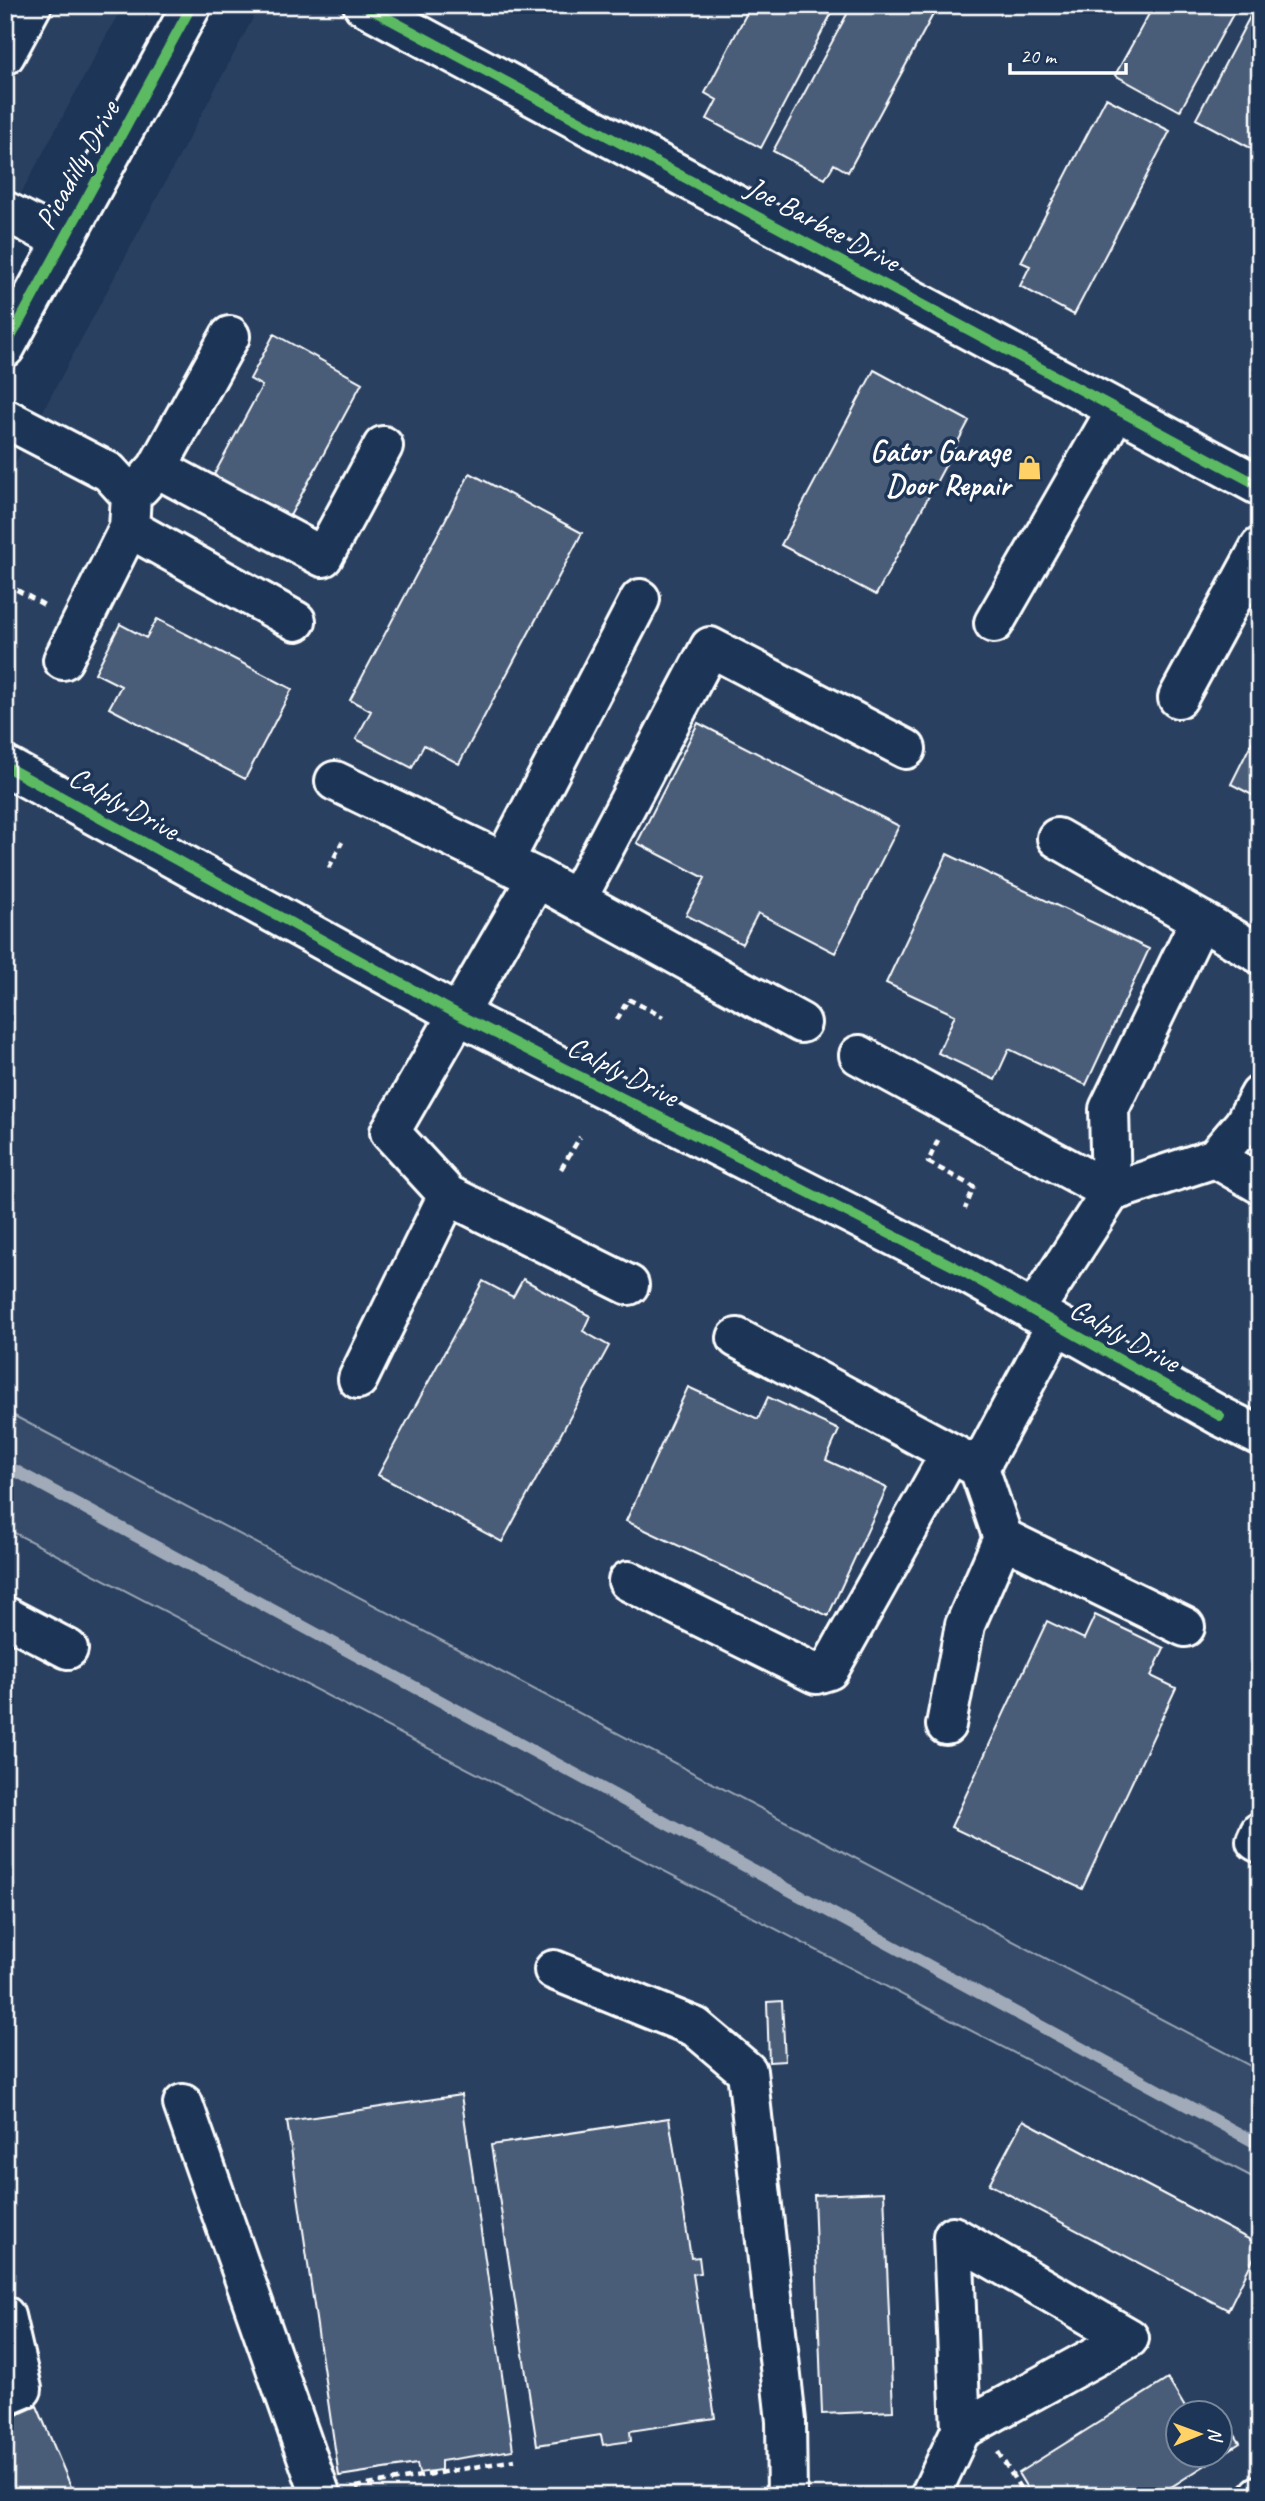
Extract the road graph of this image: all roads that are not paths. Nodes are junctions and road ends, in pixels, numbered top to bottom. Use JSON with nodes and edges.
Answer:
{"nodes":[{"id":1,"x":32,"y":5,"type":"edge"},
{"id":2,"x":192,"y":5,"type":"edge"},
{"id":3,"x":363,"y":5,"type":"edge"},
{"id":4,"x":5,"y":55,"type":"edge"},
{"id":5,"x":5,"y":211,"type":"edge"},
{"id":6,"x":64,"y":241,"type":"junction"},
{"id":7,"x":230,"y":336,"type":"dead end"},
{"id":8,"x":5,"y":348,"type":"edge"},
{"id":9,"x":1117,"y":409,"type":"junction"},
{"id":10,"x":5,"y":418,"type":"edge"},
{"id":11,"x":383,"y":446,"type":"dead end"},
{"id":12,"x":158,"y":468,"type":"junction"},
{"id":13,"x":1260,"y":486,"type":"edge"},
{"id":14,"x":130,"y":512,"type":"junction"},
{"id":15,"x":1260,"y":547,"type":"edge"},
{"id":16,"x":640,"y":599,"type":"dead end"},
{"id":17,"x":296,"y":621,"type":"dead end"},
{"id":18,"x":994,"y":623,"type":"dead end"},
{"id":19,"x":63,"y":660,"type":"dead end"},
{"id":20,"x":1178,"y":698,"type":"dead end"},
{"id":21,"x":905,"y":749,"type":"dead end"},
{"id":22,"x":5,"y":766,"type":"edge"},
{"id":23,"x":335,"y":781,"type":"dead end"},
{"id":24,"x":1057,"y":838,"type":"dead end"},
{"id":25,"x":504,"y":861,"type":"junction"},
{"id":26,"x":537,"y":878,"type":"junction"},
{"id":27,"x":576,"y":899,"type":"junction"},
{"id":28,"x":1200,"y":920,"type":"junction"},
{"id":29,"x":1260,"y":954,"type":"edge"},
{"id":30,"x":459,"y":1014,"type":"junction"},
{"id":31,"x":801,"y":1023,"type":"dead end"},
{"id":32,"x":859,"y":1055,"type":"dead end"},
{"id":33,"x":1260,"y":1095,"type":"edge"},
{"id":34,"x":1215,"y":1158,"type":"junction"},
{"id":35,"x":1260,"y":1184,"type":"edge"},
{"id":36,"x":1111,"y":1192,"type":"junction"},
{"id":37,"x":447,"y":1195,"type":"junction"},
{"id":38,"x":629,"y":1285,"type":"dead end"},
{"id":39,"x":1045,"y":1318,"type":"junction"},
{"id":40,"x":737,"y":1338,"type":"dead end"},
{"id":41,"x":358,"y":1379,"type":"dead end"},
{"id":42,"x":1260,"y":1436,"type":"edge"},
{"id":43,"x":965,"y":1461,"type":"junction"},
{"id":44,"x":1003,"y":1538,"type":"junction"},
{"id":45,"x":628,"y":1580,"type":"dead end"},
{"id":46,"x":5,"y":1616,"type":"edge"},
{"id":47,"x":1185,"y":1627,"type":"dead end"},
{"id":48,"x":68,"y":1649,"type":"dead end"},
{"id":49,"x":946,"y":1725,"type":"dead end"},
{"id":50,"x":1260,"y":1832,"type":"edge"},
{"id":51,"x":1260,"y":1843,"type":"edge"},
{"id":52,"x":554,"y":1970,"type":"dead end"},
{"id":53,"x":183,"y":2104,"type":"dead end"},
{"id":54,"x":5,"y":2316,"type":"edge"},
{"id":55,"x":5,"y":2396,"type":"edge"},
{"id":56,"x":977,"y":2438,"type":"junction"},
{"id":57,"x":336,"y":2491,"type":"edge"},
{"id":58,"x":786,"y":2496,"type":"edge"},
{"id":59,"x":930,"y":2496,"type":"edge"}],
"edges":[{"from":1,"to":4,"type":"street"},
{"from":2,"to":6,"type":"street","name":"Picadilly Drive"},
{"from":3,"to":9,"type":"street","name":"Joe Barbee Drive"},
{"from":5,"to":6,"type":"street"},
{"from":6,"to":8,"type":"street","name":"Picadilly Drive"},
{"from":7,"to":12,"type":"street"},
{"from":9,"to":13,"type":"street","name":"Joe Barbee Drive"},
{"from":9,"to":18,"type":"street"},
{"from":10,"to":14,"type":"street"},
{"from":11,"to":12,"type":"street"},
{"from":12,"to":14,"type":"street"},
{"from":14,"to":17,"type":"street"},
{"from":14,"to":19,"type":"street"},
{"from":15,"to":20,"type":"street"},
{"from":16,"to":25,"type":"street"},
{"from":21,"to":27,"type":"street"},
{"from":22,"to":30,"type":"street","name":"Calply Drive"},
{"from":23,"to":25,"type":"street"},
{"from":24,"to":28,"type":"street"},
{"from":25,"to":26,"type":"street"},
{"from":26,"to":27,"type":"street"},
{"from":26,"to":30,"type":"street"},
{"from":27,"to":31,"type":"street"},
{"from":28,"to":29,"type":"street"},
{"from":28,"to":36,"type":"street"},
{"from":30,"to":37,"type":"street"},
{"from":30,"to":39,"type":"street","name":"Calply Drive"},
{"from":32,"to":36,"type":"street"},
{"from":33,"to":34,"type":"street"},
{"from":34,"to":35,"type":"street"},
{"from":34,"to":36,"type":"street"},
{"from":36,"to":39,"type":"street"},
{"from":37,"to":38,"type":"street"},
{"from":37,"to":41,"type":"street"},
{"from":39,"to":42,"type":"street","name":"Calply Drive"},
{"from":39,"to":43,"type":"street"},
{"from":40,"to":43,"type":"street"},
{"from":43,"to":44,"type":"street"},
{"from":43,"to":45,"type":"street"},
{"from":44,"to":47,"type":"street"},
{"from":44,"to":49,"type":"street"},
{"from":46,"to":48,"type":"street"},
{"from":50,"to":51,"type":"street"},
{"from":52,"to":58,"type":"street"},
{"from":53,"to":57,"type":"street"},
{"from":54,"to":55,"type":"street"},
{"from":56,"to":56,"type":"street"},
{"from":56,"to":59,"type":"street"}]}
